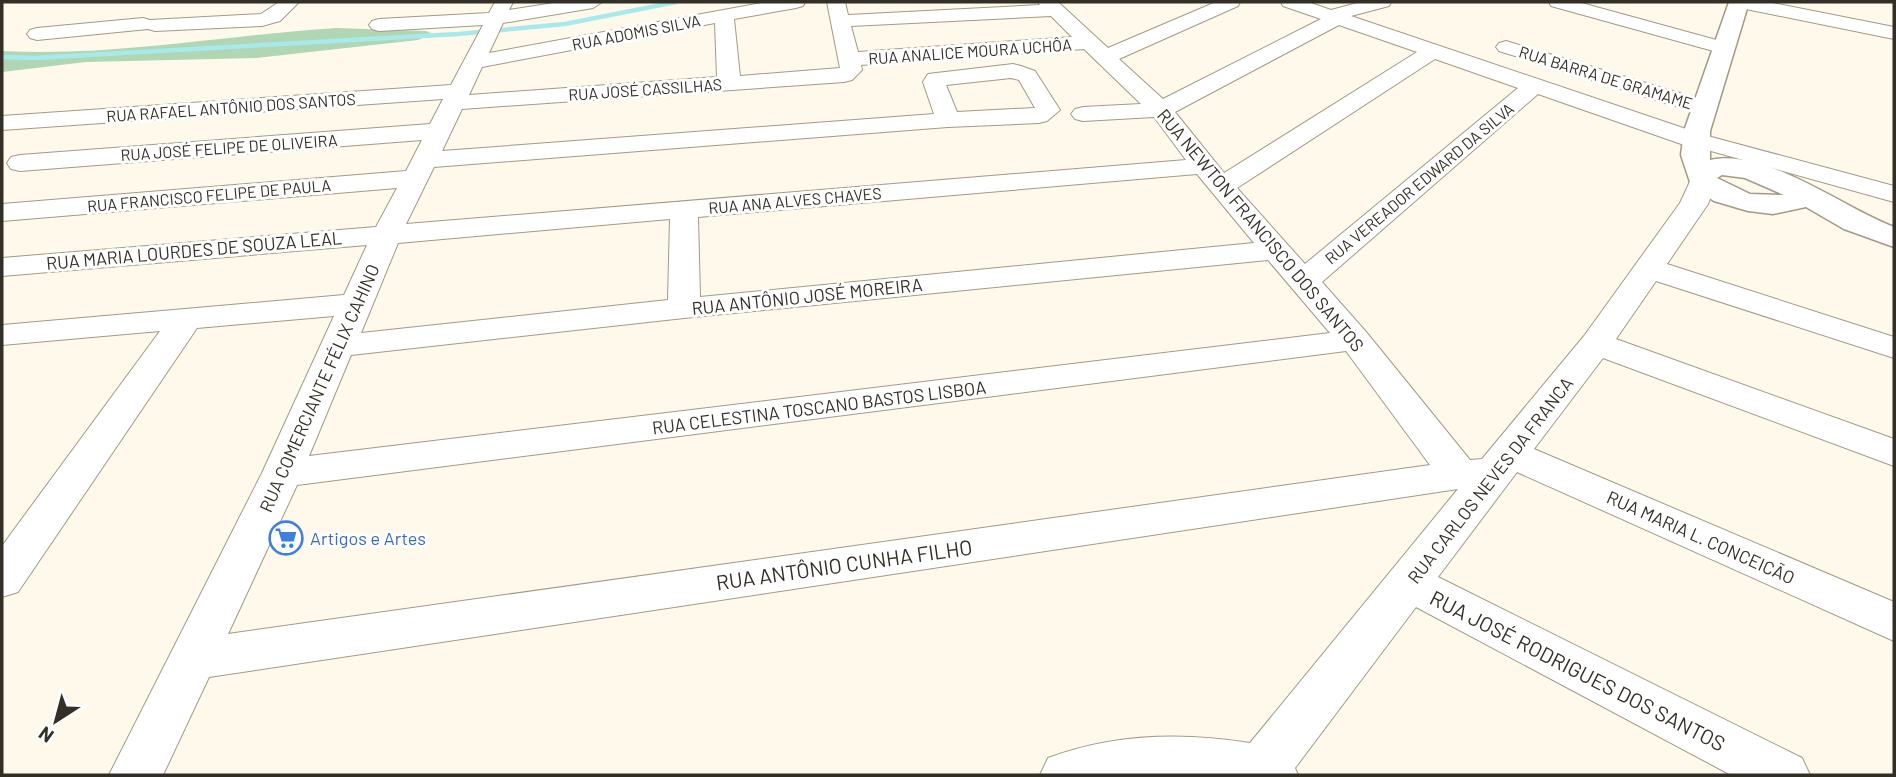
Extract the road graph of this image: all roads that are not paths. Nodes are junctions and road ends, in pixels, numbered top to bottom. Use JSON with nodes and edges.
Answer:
{"nodes":[{"id":1,"x":185,"y":2,"type":"edge"},
{"id":2,"x":290,"y":2,"type":"edge"},
{"id":3,"x":395,"y":2,"type":"edge"},
{"id":4,"x":593,"y":2,"type":"edge"},
{"id":5,"x":796,"y":2,"type":"edge"},
{"id":6,"x":1231,"y":2,"type":"edge"},
{"id":7,"x":1290,"y":2,"type":"edge"},
{"id":8,"x":1382,"y":2,"type":"edge"},
{"id":9,"x":1558,"y":2,"type":"edge"},
{"id":10,"x":1740,"y":2,"type":"edge"},
{"id":11,"x":1050,"y":6,"type":"edge"},
{"id":12,"x":76,"y":8,"type":"dead end"},
{"id":13,"x":839,"y":12,"type":"edge"},
{"id":14,"x":724,"y":16,"type":"junction"},
{"id":15,"x":1334,"y":17,"type":"junction"},
{"id":16,"x":149,"y":24,"type":"junction"},
{"id":17,"x":1894,"y":33,"type":"edge"},
{"id":18,"x":613,"y":37,"type":"junction"},
{"id":19,"x":1506,"y":47,"type":"dead end"},
{"id":20,"x":1724,"y":48,"type":"junction"},
{"id":21,"x":1098,"y":50,"type":"junction"},
{"id":22,"x":1433,"y":51,"type":"junction"},
{"id":23,"x":843,"y":68,"type":"junction"},
{"id":24,"x":606,"y":73,"type":"junction"},
{"id":25,"x":465,"y":81,"type":"edge"},
{"id":26,"x":729,"y":83,"type":"junction"},
{"id":27,"x":1535,"y":85,"type":"junction"},
{"id":28,"x":1161,"y":110,"type":"junction"},
{"id":29,"x":1083,"y":114,"type":"dead end"},
{"id":30,"x":75,"y":118,"type":"junction"},
{"id":31,"x":948,"y":120,"type":"dead end"},
{"id":32,"x":2,"y":123,"type":"edge"},
{"id":33,"x":1702,"y":130,"type":"junction"},
{"id":34,"x":11,"y":171,"type":"edge"},
{"id":35,"x":1212,"y":176,"type":"junction"},
{"id":36,"x":1788,"y":185,"type":"junction"},
{"id":37,"x":1700,"y":187,"type":"junction"},
{"id":38,"x":1894,"y":194,"type":"edge"},
{"id":39,"x":1743,"y":200,"type":"junction"},
{"id":40,"x":684,"y":209,"type":"junction"},
{"id":41,"x":2,"y":212,"type":"edge"},
{"id":42,"x":387,"y":234,"type":"junction"},
{"id":43,"x":1894,"y":238,"type":"edge"},
{"id":44,"x":1894,"y":247,"type":"edge"},
{"id":45,"x":1276,"y":250,"type":"junction"},
{"id":46,"x":2,"y":267,"type":"edge"},
{"id":47,"x":1648,"y":268,"type":"junction"},
{"id":48,"x":1304,"y":281,"type":"junction"},
{"id":49,"x":357,"y":304,"type":"junction"},
{"id":50,"x":684,"y":308,"type":"junction"},
{"id":51,"x":186,"y":319,"type":"junction"},
{"id":52,"x":13,"y":334,"type":"edge"},
{"id":53,"x":1355,"y":340,"type":"junction"},
{"id":54,"x":1597,"y":343,"type":"junction"},
{"id":55,"x":338,"y":346,"type":"junction"},
{"id":56,"x":1894,"y":348,"type":"edge"},
{"id":57,"x":2,"y":358,"type":"edge"},
{"id":58,"x":1894,"y":453,"type":"edge"},
{"id":59,"x":1487,"y":467,"type":"junction"},
{"id":60,"x":282,"y":473,"type":"junction"},
{"id":61,"x":2,"y":580,"type":"edge"},
{"id":62,"x":1410,"y":583,"type":"junction"},
{"id":63,"x":1894,"y":622,"type":"edge"},
{"id":64,"x":194,"y":659,"type":"junction"},
{"id":65,"x":1266,"y":772,"type":"edge"},
{"id":66,"x":136,"y":775,"type":"edge"},
{"id":67,"x":1067,"y":775,"type":"edge"},
{"id":68,"x":1783,"y":775,"type":"edge"}],
"edges":[{"from":1,"to":16,"type":"street"},
{"from":2,"to":16,"type":"street"},
{"from":3,"to":25,"type":"street"},
{"from":4,"to":25,"type":"street"},
{"from":5,"to":14,"type":"street","name":"RUA ADOMIS SILVA"},
{"from":6,"to":21,"type":"street","name":"RUA ANALICE MOURA UCHÔA"},
{"from":7,"to":15,"type":"street"},
{"from":8,"to":15,"type":"street"},
{"from":9,"to":20,"type":"street"},
{"from":10,"to":17,"type":"street"},
{"from":10,"to":20,"type":"main road"},
{"from":11,"to":13,"type":"street"},
{"from":11,"to":21,"type":"street","name":"RUA NEWTON FRANCISCO DOS SANTOS"},
{"from":12,"to":16,"type":"street"},
{"from":13,"to":23,"type":"street"},
{"from":14,"to":18,"type":"street","name":"RUA ADOMIS SILVA"},
{"from":14,"to":26,"type":"street"},
{"from":15,"to":22,"type":"street"},
{"from":15,"to":28,"type":"street"},
{"from":18,"to":24,"type":"street"},
{"from":18,"to":25,"type":"street","name":"RUA ADOMIS SILVA"},
{"from":19,"to":33,"type":"street","name":"RUA BARRA DE GRAMAME"},
{"from":20,"to":33,"type":"main road"},
{"from":21,"to":23,"type":"street","name":"RUA ANALICE MOURA UCHÔA"},
{"from":21,"to":28,"type":"street","name":"RUA NEWTON FRANCISCO DOS SANTOS"},
{"from":22,"to":27,"type":"street"},
{"from":22,"to":35,"type":"street"},
{"from":23,"to":26,"type":"street","name":"RUA JOSÉ CASSILHAS"},
{"from":24,"to":25,"type":"street","name":"RUA JOSÉ CASSILHAS"},
{"from":24,"to":26,"type":"street","name":"RUA JOSÉ CASSILHAS"},
{"from":25,"to":30,"type":"street","name":"RUA RAFAEL ANTÔNIO DOS SANTOS"},
{"from":25,"to":31,"type":"street"},
{"from":25,"to":34,"type":"street","name":"RUA JOSÉ FELIPE DE OLIVEIRA"},
{"from":25,"to":41,"type":"street","name":"RUA FRANCISCO FELIPE DE PAULA"},
{"from":25,"to":42,"type":"street","name":"RUA COMERCIANTE FÉLIX CAHINO"},
{"from":27,"to":33,"type":"street"},
{"from":27,"to":48,"type":"street","name":"RUA VEREADOR EDWARD DA SILVA"},
{"from":28,"to":29,"type":"street"},
{"from":28,"to":35,"type":"street","name":"RUA NEWTON FRANCISCO DOS SANTOS"},
{"from":30,"to":32,"type":"street","name":"RUA RAFAEL ANTÔNIO DOS SANTOS"},
{"from":30,"to":34,"type":"street"},
{"from":33,"to":36,"type":"main road"},
{"from":33,"to":37,"type":"main road"},
{"from":33,"to":38,"type":"street"},
{"from":35,"to":40,"type":"street","name":"RUA ANA ALVES CHAVES"},
{"from":35,"to":45,"type":"street","name":"RUA NEWTON FRANCISCO DOS SANTOS"},
{"from":36,"to":37,"type":"main road"},
{"from":36,"to":39,"type":"main road"},
{"from":36,"to":43,"type":"main road"},
{"from":37,"to":39,"type":"main road"},
{"from":37,"to":47,"type":"street","name":"RUA CARLOS NEVES DA FRANCA"},
{"from":39,"to":44,"type":"main road"},
{"from":40,"to":42,"type":"street","name":"RUA ANA ALVES CHAVES"},
{"from":40,"to":50,"type":"street"},
{"from":42,"to":46,"type":"street","name":"RUA MARIA LOURDES DE SOUZA LEAL"},
{"from":42,"to":49,"type":"street","name":"RUA COMERCIANTE FÉLIX CAHINO"},
{"from":45,"to":48,"type":"street","name":"RUA NEWTON FRANCISCO DOS SANTOS"},
{"from":45,"to":50,"type":"street","name":"RUA ANTÔNIO JOSÉ MOREIRA"},
{"from":47,"to":54,"type":"street","name":"RUA CARLOS NEVES DA FRANCA"},
{"from":47,"to":56,"type":"street"},
{"from":48,"to":53,"type":"street","name":"RUA NEWTON FRANCISCO DOS SANTOS"},
{"from":49,"to":51,"type":"street"},
{"from":49,"to":55,"type":"street","name":"RUA COMERCIANTE FÉLIX CAHINO"},
{"from":50,"to":55,"type":"street","name":"RUA ANTÔNIO JOSÉ MOREIRA"},
{"from":51,"to":52,"type":"street"},
{"from":51,"to":61,"type":"street"},
{"from":52,"to":57,"type":"street"},
{"from":53,"to":59,"type":"street","name":"RUA NEWTON FRANCISCO DOS SANTOS"},
{"from":53,"to":60,"type":"street","name":"RUA CELESTINA TOSCANO BASTOS LISBOA"},
{"from":54,"to":58,"type":"street"},
{"from":54,"to":59,"type":"street","name":"RUA CARLOS NEVES DA FRANCA"},
{"from":55,"to":60,"type":"street","name":"RUA COMERCIANTE FÉLIX CAHINO"},
{"from":59,"to":62,"type":"street","name":"RUA CARLOS NEVES DA FRANCA"},
{"from":59,"to":63,"type":"street","name":"RUA MARIA L. CONCEICÃO"},
{"from":59,"to":64,"type":"street","name":"RUA ANTÔNIO CUNHA FILHO"},
{"from":60,"to":64,"type":"street","name":"RUA COMERCIANTE FÉLIX CAHINO"},
{"from":62,"to":65,"type":"street","name":"RUA CARLOS NEVES DA FRANCA"},
{"from":62,"to":68,"type":"street","name":"RUA JOSÉ RODRIGUES DOS SANTOS"},
{"from":64,"to":66,"type":"street","name":"RUA COMERCIANTE FÉLIX CAHINO"},
{"from":65,"to":67,"type":"street"}]}
